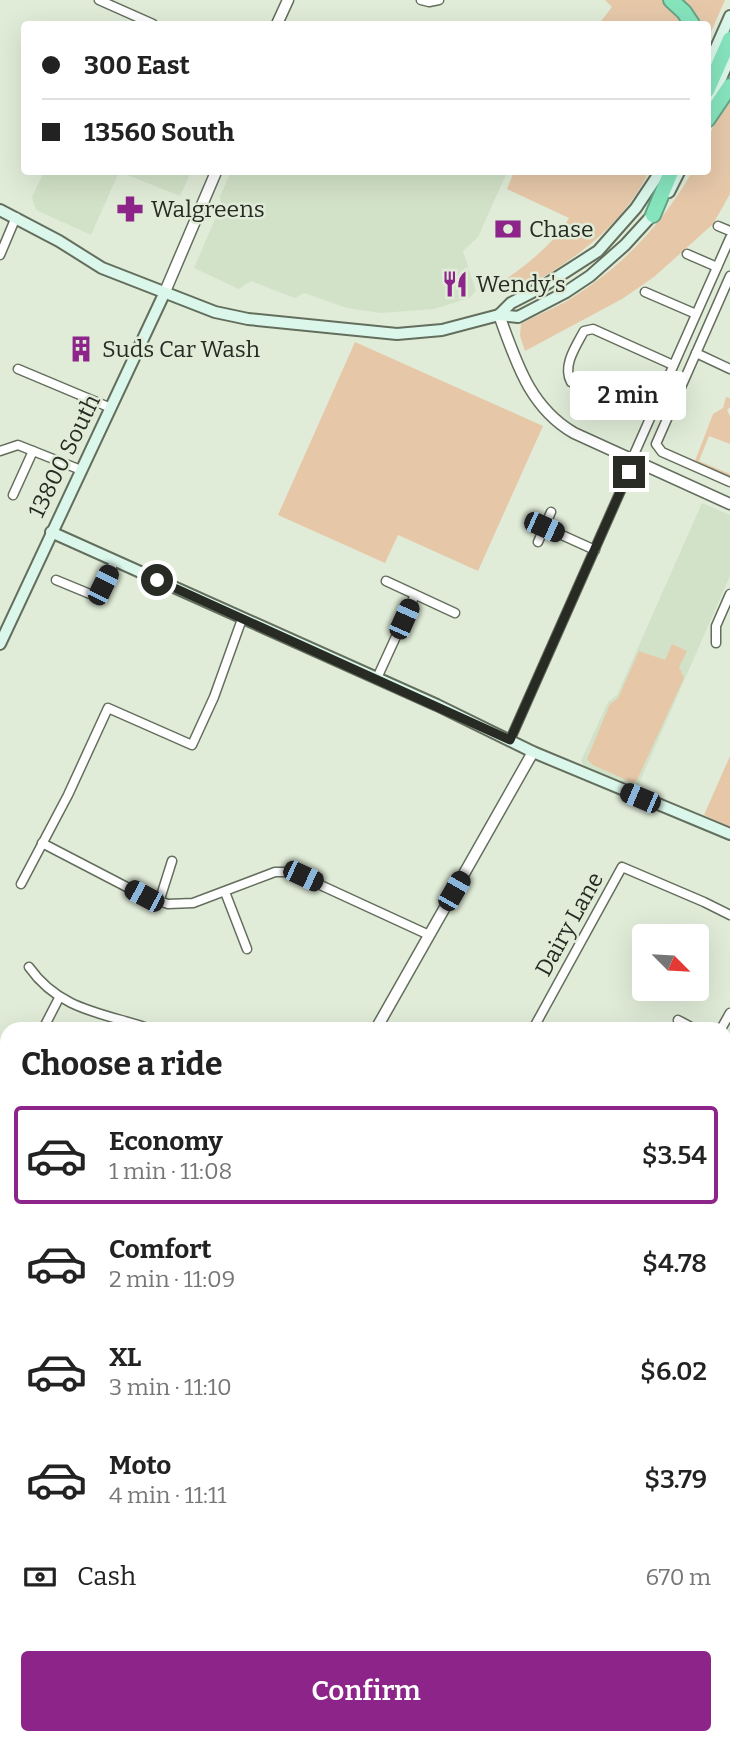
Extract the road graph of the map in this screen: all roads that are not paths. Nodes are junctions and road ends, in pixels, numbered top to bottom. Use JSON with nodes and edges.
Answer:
{"nodes":[{"id":1,"x":99,"y":0,"type":"edge"},
{"id":2,"x":288,"y":0,"type":"edge"},
{"id":3,"x":421,"y":0,"type":"edge"},
{"id":4,"x":439,"y":0,"type":"edge"},
{"id":5,"x":671,"y":0,"type":"edge"},
{"id":6,"x":730,"y":16,"type":"edge"},
{"id":7,"x":146,"y":21,"type":"edge"},
{"id":8,"x":278,"y":21,"type":"edge"},
{"id":9,"x":690,"y":21,"type":"edge"},
{"id":10,"x":730,"y":39,"type":"edge"},
{"id":11,"x":730,"y":58,"type":"edge"},
{"id":12,"x":711,"y":59,"type":"edge"},
{"id":13,"x":711,"y":82,"type":"edge"},
{"id":14,"x":730,"y":86,"type":"edge"},
{"id":15,"x":711,"y":101,"type":"edge"},
{"id":16,"x":711,"y":114,"type":"edge"},
{"id":17,"x":215,"y":175,"type":"edge"},
{"id":18,"x":658,"y":175,"type":"edge"},
{"id":19,"x":670,"y":175,"type":"edge"},
{"id":20,"x":678,"y":175,"type":"edge"},
{"id":21,"x":0,"y":210,"type":"edge"},
{"id":22,"x":653,"y":215,"type":"junction"},
{"id":23,"x":16,"y":217,"type":"junction"},
{"id":24,"x":718,"y":226,"type":"dead end"},
{"id":25,"x":730,"y":231,"type":"edge"},
{"id":26,"x":730,"y":238,"type":"edge"},
{"id":27,"x":687,"y":254,"type":"dead end"},
{"id":28,"x":0,"y":255,"type":"edge"},
{"id":29,"x":717,"y":267,"type":"junction"},
{"id":30,"x":730,"y":276,"type":"edge"},
{"id":31,"x":645,"y":292,"type":"dead end"},
{"id":32,"x":164,"y":294,"type":"junction"},
{"id":33,"x":696,"y":314,"type":"junction"},
{"id":34,"x":499,"y":315,"type":"junction"},
{"id":35,"x":696,"y":353,"type":"junction"},
{"id":36,"x":673,"y":365,"type":"junction"},
{"id":37,"x":18,"y":369,"type":"dead end"},
{"id":38,"x":730,"y":369,"type":"edge"},
{"id":39,"x":111,"y":408,"type":"junction"},
{"id":40,"x":650,"y":417,"type":"junction"},
{"id":41,"x":0,"y":451,"type":"edge"},
{"id":42,"x":33,"y":451,"type":"junction"},
{"id":43,"x":632,"y":459,"type":"junction"},
{"id":44,"x":81,"y":470,"type":"junction"},
{"id":45,"x":629,"y":472,"type":"dead end"},
{"id":46,"x":730,"y":482,"type":"edge"},
{"id":47,"x":13,"y":495,"type":"dead end"},
{"id":48,"x":730,"y":504,"type":"edge"},
{"id":49,"x":551,"y":512,"type":"dead end"},
{"id":50,"x":544,"y":527,"type":"junction"},
{"id":51,"x":51,"y":532,"type":"junction"},
{"id":52,"x":538,"y":542,"type":"dead end"},
{"id":53,"x":596,"y":550,"type":"junction"},
{"id":54,"x":115,"y":561,"type":"junction"},
{"id":55,"x":56,"y":580,"type":"dead end"},
{"id":56,"x":386,"y":581,"type":"dead end"},
{"id":57,"x":730,"y":594,"type":"edge"},
{"id":58,"x":415,"y":595,"type":"junction"},
{"id":59,"x":455,"y":613,"type":"dead end"},
{"id":60,"x":242,"y":619,"type":"junction"},
{"id":61,"x":716,"y":643,"type":"dead end"},
{"id":62,"x":0,"y":644,"type":"edge"},
{"id":63,"x":377,"y":678,"type":"junction"},
{"id":64,"x":510,"y":740,"type":"junction"},
{"id":65,"x":533,"y":752,"type":"junction"},
{"id":66,"x":730,"y":834,"type":"edge"},
{"id":67,"x":43,"y":843,"type":"junction"},
{"id":68,"x":172,"y":861,"type":"dead end"},
{"id":69,"x":21,"y":884,"type":"dead end"},
{"id":70,"x":225,"y":892,"type":"junction"},
{"id":71,"x":159,"y":902,"type":"junction"},
{"id":72,"x":730,"y":915,"type":"edge"},
{"id":73,"x":429,"y":935,"type":"junction"},
{"id":74,"x":247,"y":948,"type":"dead end"},
{"id":75,"x":29,"y":967,"type":"dead end"},
{"id":76,"x":59,"y":998,"type":"junction"},
{"id":77,"x":678,"y":1020,"type":"dead end"},
{"id":78,"x":47,"y":1022,"type":"edge"},
{"id":79,"x":128,"y":1022,"type":"edge"},
{"id":80,"x":380,"y":1022,"type":"edge"},
{"id":81,"x":537,"y":1022,"type":"edge"},
{"id":82,"x":682,"y":1022,"type":"edge"}],
"edges":[{"from":1,"to":7,"type":"street"},
{"from":2,"to":8,"type":"street"},
{"from":3,"to":4,"type":"street"},
{"from":5,"to":9,"type":"highway"},
{"from":6,"to":12,"type":"main road"},
{"from":10,"to":13,"type":"highway"},
{"from":11,"to":15,"type":"main road"},
{"from":14,"to":16,"type":"highway"},
{"from":17,"to":32,"type":"street","name":"13800 South"},
{"from":18,"to":34,"type":"main road"},
{"from":19,"to":22,"type":"highway"},
{"from":20,"to":22,"type":"main road"},
{"from":21,"to":23,"type":"main road"},
{"from":22,"to":34,"type":"main road"},
{"from":23,"to":28,"type":"street"},
{"from":23,"to":32,"type":"main road"},
{"from":24,"to":25,"type":"street"},
{"from":26,"to":29,"type":"street"},
{"from":27,"to":29,"type":"street"},
{"from":29,"to":33,"type":"street"},
{"from":30,"to":35,"type":"street"},
{"from":31,"to":33,"type":"street"},
{"from":32,"to":34,"type":"main road"},
{"from":32,"to":39,"type":"main road","name":"13800 South"},
{"from":33,"to":36,"type":"street"},
{"from":34,"to":43,"type":"street"},
{"from":35,"to":38,"type":"street"},
{"from":35,"to":46,"type":"street"},
{"from":36,"to":40,"type":"street"},
{"from":36,"to":40,"type":"street"},
{"from":37,"to":39,"type":"street"},
{"from":39,"to":44,"type":"main road","name":"13800 South"},
{"from":40,"to":43,"type":"street"},
{"from":41,"to":42,"type":"street"},
{"from":42,"to":44,"type":"street"},
{"from":42,"to":47,"type":"street"},
{"from":43,"to":48,"type":"street"},
{"from":44,"to":51,"type":"main road","name":"13800 South"},
{"from":45,"to":53,"type":"street"},
{"from":49,"to":50,"type":"street"},
{"from":50,"to":52,"type":"street"},
{"from":50,"to":53,"type":"street"},
{"from":51,"to":54,"type":"main road"},
{"from":51,"to":62,"type":"main road","name":"13800 South"},
{"from":53,"to":64,"type":"street"},
{"from":54,"to":55,"type":"street"},
{"from":54,"to":60,"type":"main road"},
{"from":56,"to":58,"type":"street"},
{"from":57,"to":61,"type":"street"},
{"from":58,"to":59,"type":"street"},
{"from":58,"to":63,"type":"street"},
{"from":60,"to":63,"type":"main road"},
{"from":60,"to":67,"type":"street"},
{"from":63,"to":64,"type":"main road"},
{"from":64,"to":65,"type":"main road"},
{"from":65,"to":66,"type":"main road"},
{"from":65,"to":73,"type":"street"},
{"from":67,"to":69,"type":"street"},
{"from":67,"to":71,"type":"street"},
{"from":68,"to":71,"type":"street"},
{"from":70,"to":71,"type":"street"},
{"from":70,"to":73,"type":"street"},
{"from":70,"to":74,"type":"street"},
{"from":72,"to":81,"type":"street","name":"Dairy Lane"},
{"from":73,"to":80,"type":"street"},
{"from":75,"to":76,"type":"street"},
{"from":76,"to":78,"type":"street"},
{"from":76,"to":79,"type":"street"},
{"from":77,"to":82,"type":"street"}]}
